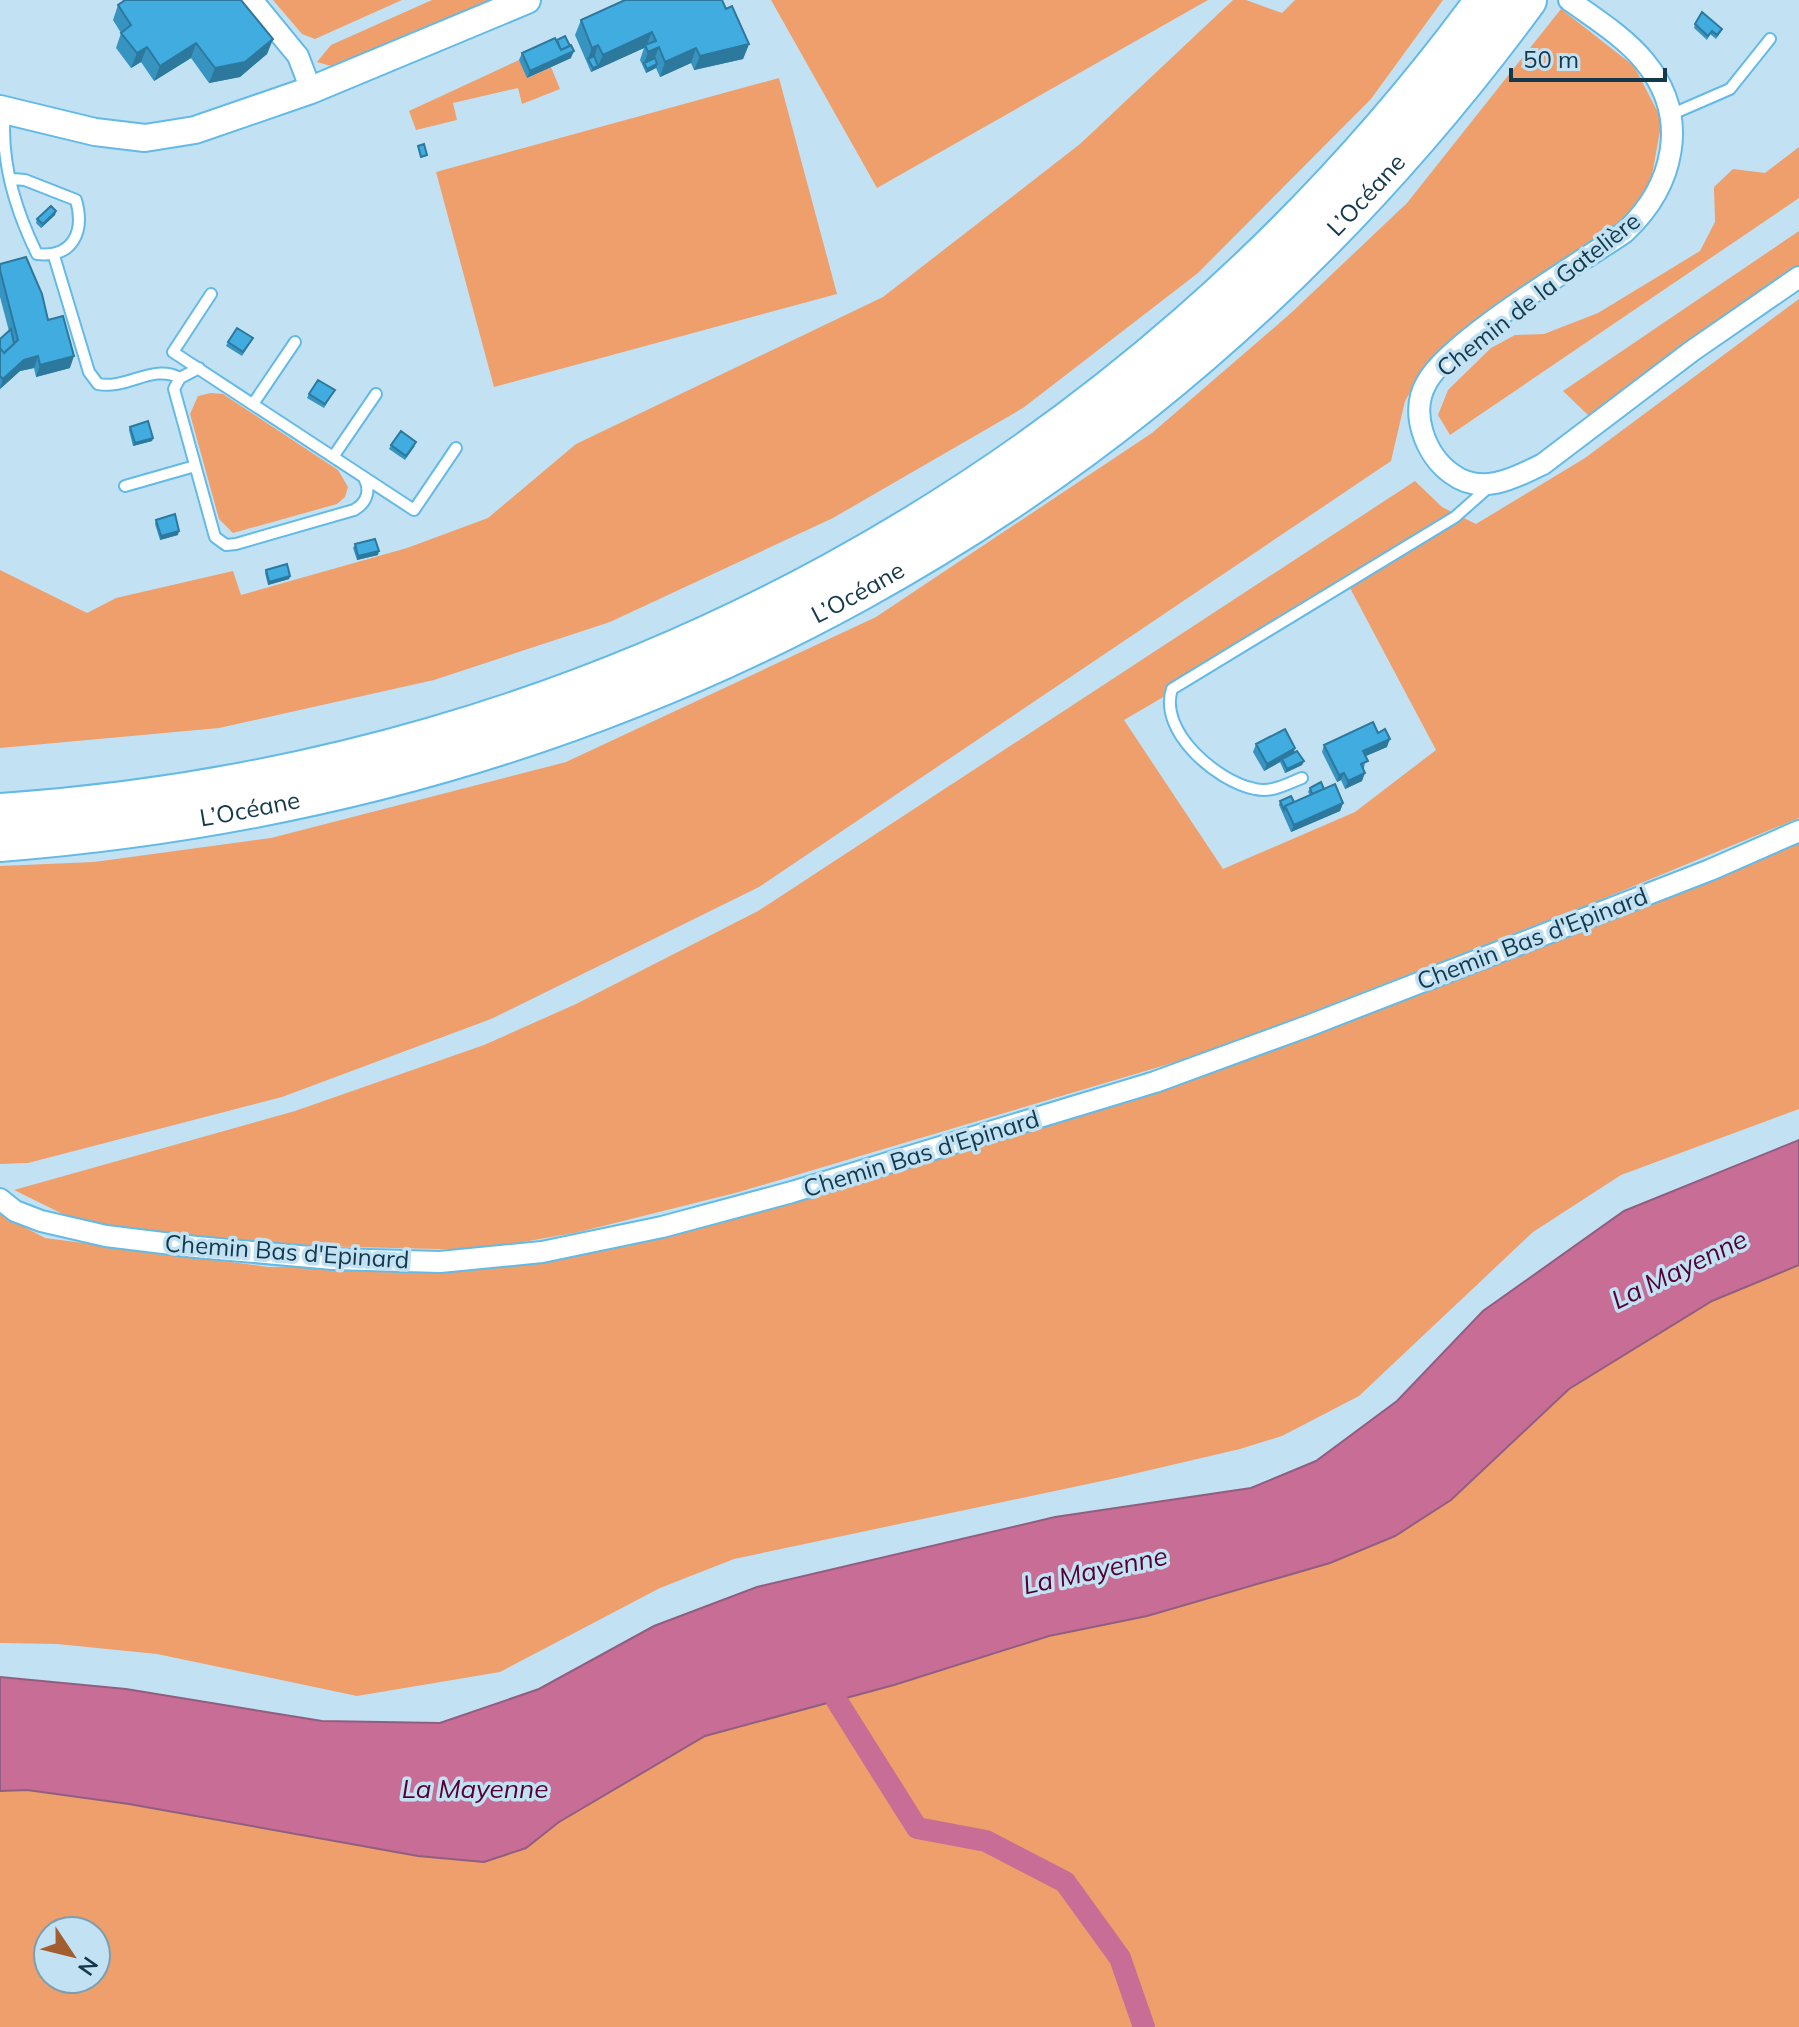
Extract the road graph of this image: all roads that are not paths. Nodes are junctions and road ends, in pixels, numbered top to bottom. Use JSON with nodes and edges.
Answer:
{"nodes":[{"id":1,"x":252,"y":0,"type":"edge"},
{"id":2,"x":527,"y":0,"type":"edge"},
{"id":3,"x":1485,"y":0,"type":"edge"},
{"id":4,"x":1527,"y":0,"type":"edge"},
{"id":5,"x":1569,"y":0,"type":"edge"},
{"id":6,"x":1770,"y":39,"type":"dead end"},
{"id":7,"x":311,"y":90,"type":"junction"},
{"id":8,"x":3,"y":110,"type":"edge"},
{"id":9,"x":1670,"y":115,"type":"junction"},
{"id":10,"x":13,"y":179,"type":"junction"},
{"id":11,"x":54,"y":256,"type":"junction"},
{"id":12,"x":1799,"y":277,"type":"edge"},
{"id":13,"x":211,"y":294,"type":"dead end"},
{"id":14,"x":295,"y":342,"type":"dead end"},
{"id":15,"x":199,"y":368,"type":"junction"},
{"id":16,"x":180,"y":378,"type":"junction"},
{"id":17,"x":376,"y":394,"type":"dead end"},
{"id":18,"x":253,"y":404,"type":"junction"},
{"id":19,"x":456,"y":448,"type":"dead end"},
{"id":20,"x":333,"y":457,"type":"junction"},
{"id":21,"x":195,"y":466,"type":"junction"},
{"id":22,"x":363,"y":476,"type":"junction"},
{"id":23,"x":1492,"y":485,"type":"junction"},
{"id":24,"x":125,"y":486,"type":"dead end"},
{"id":25,"x":1302,"y":778,"type":"dead end"},
{"id":26,"x":0,"y":813,"type":"edge"},
{"id":27,"x":1799,"y":831,"type":"edge"},
{"id":28,"x":0,"y":842,"type":"edge"},
{"id":29,"x":2,"y":1202,"type":"edge"}],
"edges":[{"from":1,"to":7,"type":"street"},
{"from":2,"to":7,"type":"street"},
{"from":3,"to":26,"type":"highway","name":"L’Océane"},
{"from":4,"to":28,"type":"highway","name":"L’Océane"},
{"from":5,"to":9,"type":"street","name":"Chemin de la Gatelière"},
{"from":6,"to":9,"type":"lane"},
{"from":7,"to":8,"type":"street"},
{"from":8,"to":10,"type":"lane"},
{"from":9,"to":23,"type":"street","name":"Chemin de la Gatelière"},
{"from":10,"to":11,"type":"lane"},
{"from":10,"to":11,"type":"lane"},
{"from":11,"to":16,"type":"lane"},
{"from":12,"to":23,"type":"street"},
{"from":13,"to":15,"type":"lane"},
{"from":14,"to":18,"type":"lane"},
{"from":15,"to":16,"type":"lane"},
{"from":15,"to":18,"type":"lane"},
{"from":16,"to":21,"type":"lane"},
{"from":17,"to":20,"type":"lane"},
{"from":18,"to":20,"type":"lane"},
{"from":19,"to":22,"type":"lane"},
{"from":20,"to":22,"type":"lane"},
{"from":21,"to":22,"type":"lane"},
{"from":21,"to":24,"type":"lane"},
{"from":23,"to":25,"type":"lane"},
{"from":27,"to":29,"type":"street","name":"Chemin Bas d'Epinard"}]}
